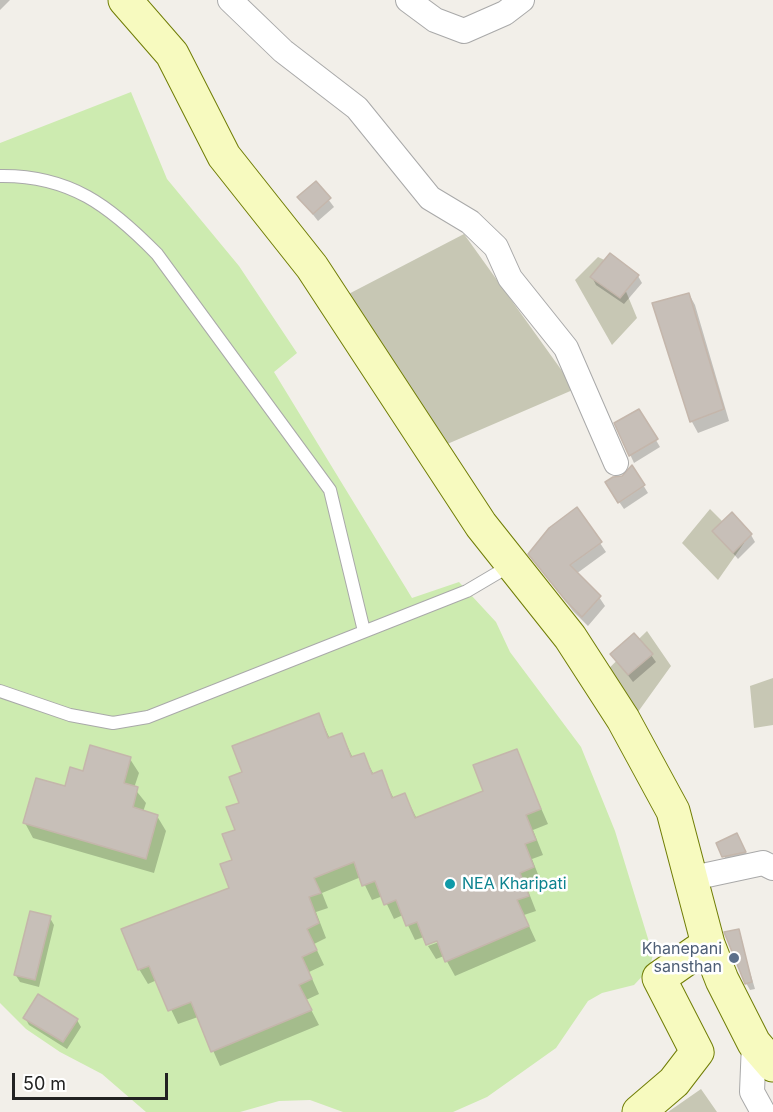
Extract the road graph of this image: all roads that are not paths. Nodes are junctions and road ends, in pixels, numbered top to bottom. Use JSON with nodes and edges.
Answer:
{"nodes":[{"id":1,"x":125,"y":0,"type":"edge"},
{"id":2,"x":230,"y":0,"type":"edge"},
{"id":3,"x":408,"y":0,"type":"edge"},
{"id":4,"x":522,"y":0,"type":"edge"},
{"id":5,"x":0,"y":176,"type":"edge"},
{"id":6,"x":616,"y":463,"type":"dead end"},
{"id":7,"x":510,"y":565,"type":"junction"},
{"id":8,"x":364,"y":631,"type":"junction"},
{"id":9,"x":0,"y":692,"type":"edge"},
{"id":10,"x":773,"y":868,"type":"edge"},
{"id":11,"x":693,"y":878,"type":"junction"},
{"id":12,"x":708,"y":944,"type":"junction"},
{"id":13,"x":763,"y":1054,"type":"edge"},
{"id":14,"x":639,"y":1112,"type":"edge"},
{"id":15,"x":763,"y":1112,"type":"edge"}],
"edges":[{"from":1,"to":7,"type":"main road"},
{"from":2,"to":6,"type":"street"},
{"from":3,"to":4,"type":"street"},
{"from":5,"to":8,"type":"lane"},
{"from":7,"to":8,"type":"lane"},
{"from":7,"to":11,"type":"main road"},
{"from":8,"to":9,"type":"lane"},
{"from":10,"to":11,"type":"street"},
{"from":11,"to":12,"type":"main road"},
{"from":12,"to":13,"type":"main road"},
{"from":12,"to":14,"type":"main road"},
{"from":13,"to":15,"type":"street"}]}
